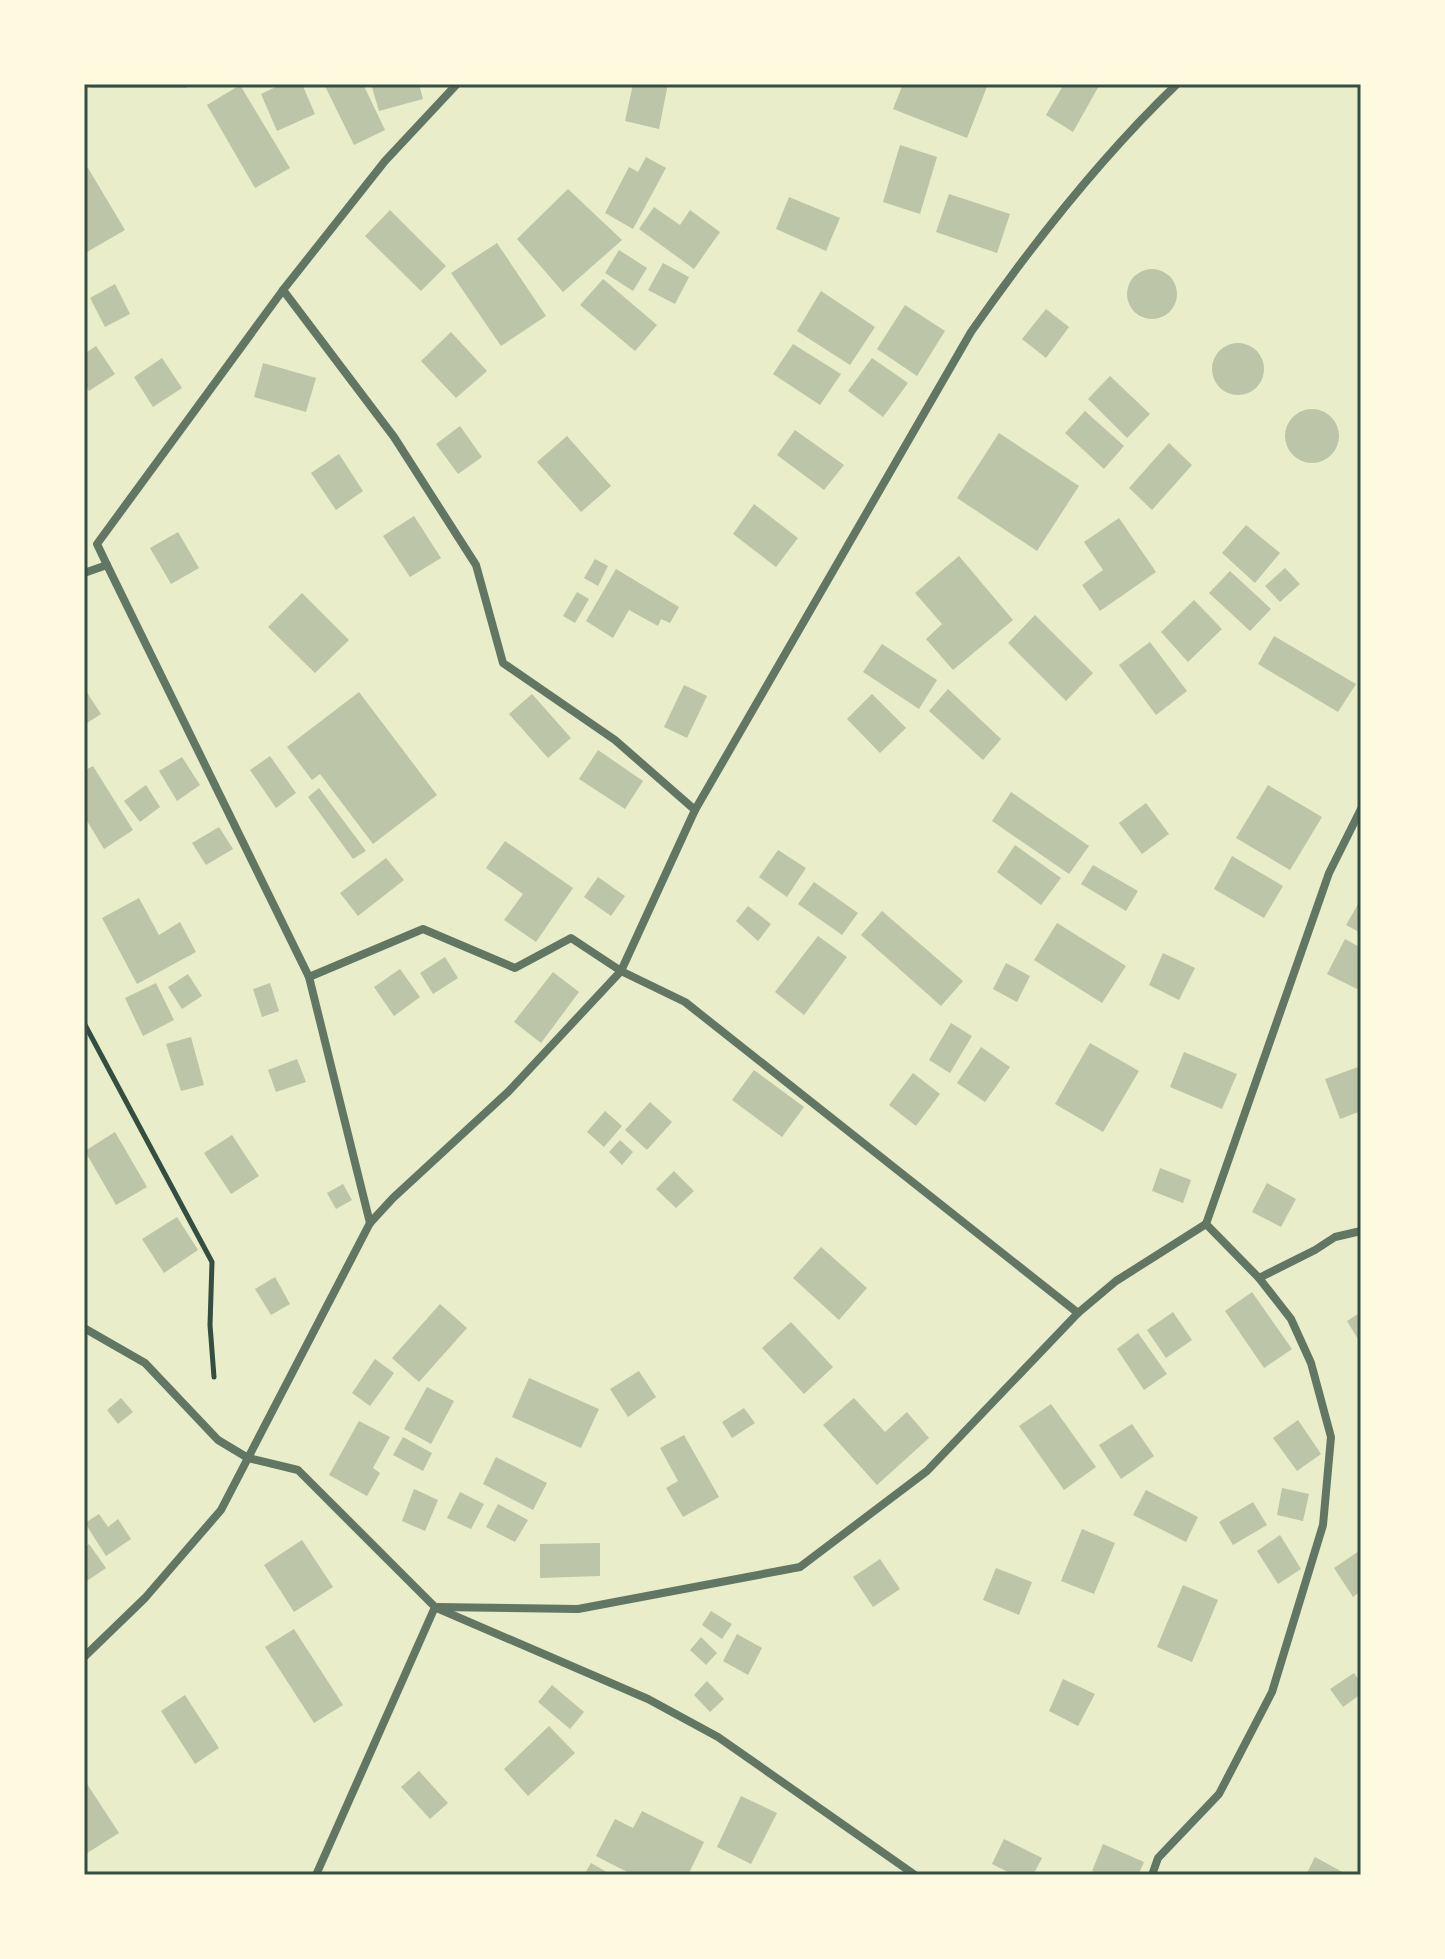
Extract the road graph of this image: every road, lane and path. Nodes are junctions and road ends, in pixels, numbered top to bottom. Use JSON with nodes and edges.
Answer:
{"nodes":[{"id":1,"x":457,"y":84,"type":"edge"},
{"id":2,"x":1177,"y":84,"type":"edge"},
{"id":3,"x":283,"y":290,"type":"junction"},
{"id":4,"x":107,"y":565,"type":"junction"},
{"id":5,"x":84,"y":573,"type":"edge"},
{"id":6,"x":1361,"y":809,"type":"edge"},
{"id":7,"x":695,"y":810,"type":"junction"},
{"id":8,"x":621,"y":971,"type":"junction"},
{"id":9,"x":309,"y":977,"type":"junction"},
{"id":10,"x":84,"y":1023,"type":"edge"},
{"id":11,"x":370,"y":1223,"type":"junction"},
{"id":12,"x":1206,"y":1224,"type":"junction"},
{"id":13,"x":1361,"y":1231,"type":"edge"},
{"id":14,"x":1259,"y":1278,"type":"junction"},
{"id":15,"x":1078,"y":1313,"type":"junction"},
{"id":16,"x":84,"y":1328,"type":"edge"},
{"id":17,"x":218,"y":1440,"type":"junction"},
{"id":18,"x":248,"y":1458,"type":"junction"},
{"id":19,"x":435,"y":1607,"type":"junction"},
{"id":20,"x":84,"y":1657,"type":"edge"},
{"id":21,"x":316,"y":1875,"type":"edge"},
{"id":22,"x":915,"y":1875,"type":"edge"},
{"id":23,"x":1152,"y":1875,"type":"edge"}],
"edges":[{"from":1,"to":3,"type":"street"},
{"from":2,"to":7,"type":"street"},
{"from":3,"to":4,"type":"street"},
{"from":3,"to":7,"type":"street"},
{"from":4,"to":5,"type":"street"},
{"from":4,"to":9,"type":"street"},
{"from":6,"to":12,"type":"street"},
{"from":7,"to":8,"type":"street"},
{"from":8,"to":9,"type":"street"},
{"from":8,"to":11,"type":"street"},
{"from":8,"to":15,"type":"street"},
{"from":9,"to":11,"type":"street"},
{"from":10,"to":17,"type":"path"},
{"from":11,"to":18,"type":"street"},
{"from":12,"to":14,"type":"street"},
{"from":12,"to":15,"type":"street"},
{"from":13,"to":14,"type":"street"},
{"from":14,"to":23,"type":"street"},
{"from":15,"to":19,"type":"street"},
{"from":16,"to":17,"type":"street"},
{"from":17,"to":18,"type":"street"},
{"from":18,"to":19,"type":"street"},
{"from":18,"to":20,"type":"street"},
{"from":19,"to":21,"type":"street"},
{"from":19,"to":22,"type":"street"}]}
